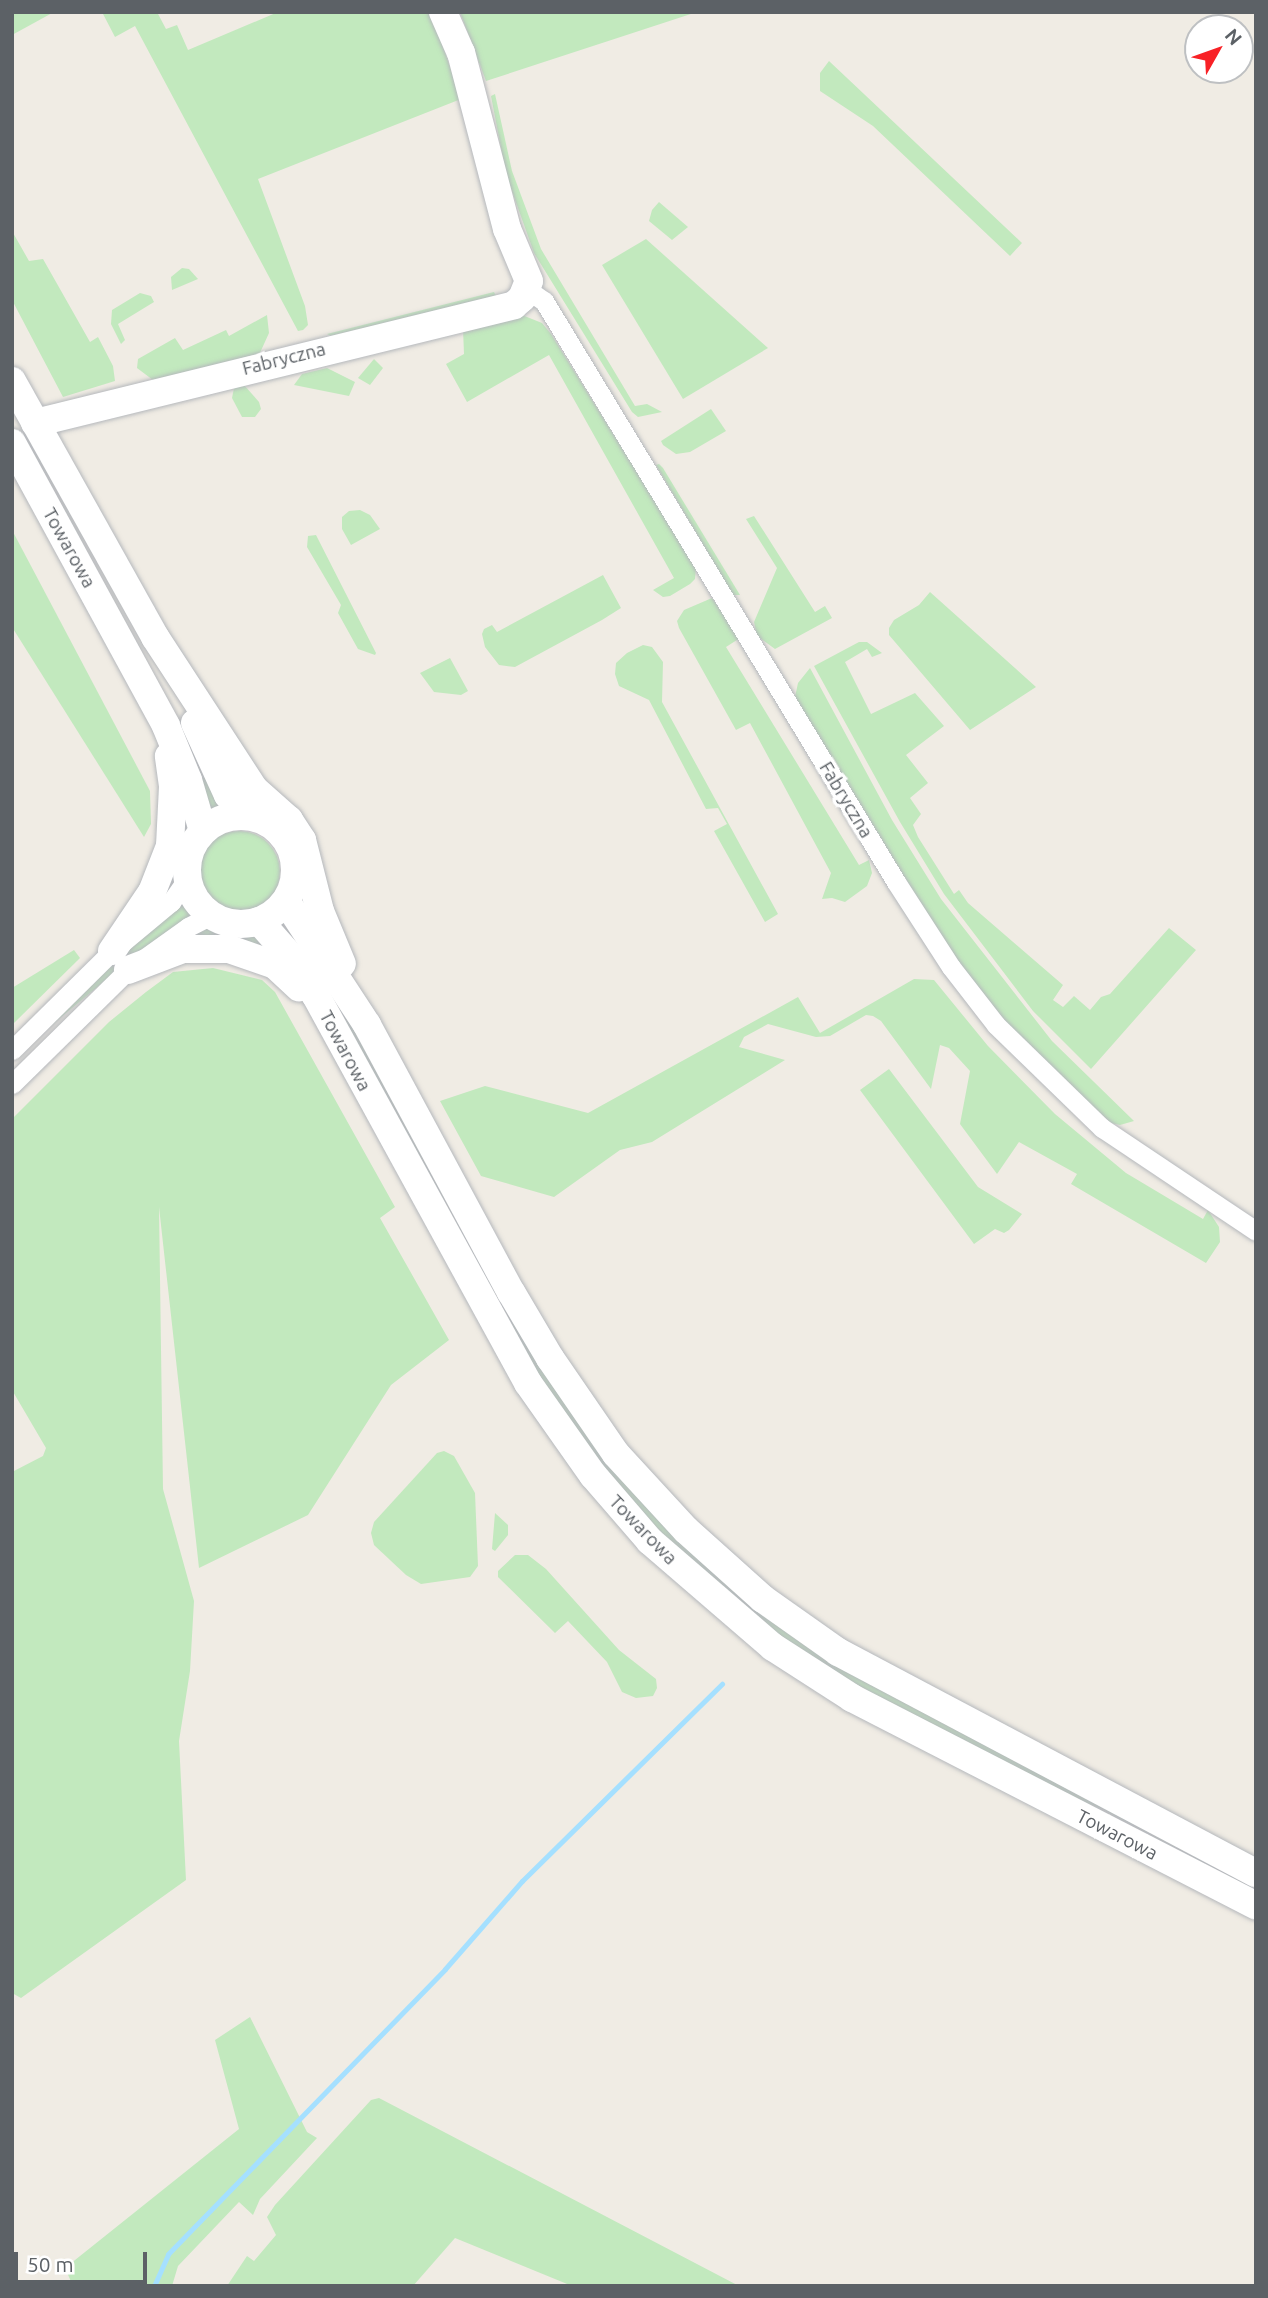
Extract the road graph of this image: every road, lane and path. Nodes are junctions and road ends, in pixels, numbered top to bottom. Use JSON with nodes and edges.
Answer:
{"nodes":[{"id":1,"x":443,"y":12,"type":"edge"},
{"id":2,"x":528,"y":290,"type":"junction"},
{"id":3,"x":12,"y":381,"type":"edge"},
{"id":4,"x":34,"y":422,"type":"junction"},
{"id":5,"x":12,"y":443,"type":"edge"},
{"id":6,"x":155,"y":637,"type":"junction"},
{"id":7,"x":166,"y":726,"type":"junction"},
{"id":8,"x":249,"y":816,"type":"junction"},
{"id":9,"x":202,"y":831,"type":"junction"},
{"id":10,"x":188,"y":878,"type":"junction"},
{"id":11,"x":286,"y":901,"type":"junction"},
{"id":12,"x":212,"y":915,"type":"junction"},
{"id":13,"x":259,"y":921,"type":"junction"},
{"id":14,"x":120,"y":961,"type":"junction"},
{"id":15,"x":328,"y":1021,"type":"junction"},
{"id":16,"x":367,"y":1025,"type":"junction"},
{"id":17,"x":12,"y":1050,"type":"edge"},
{"id":18,"x":12,"y":1084,"type":"edge"},
{"id":19,"x":1256,"y":1231,"type":"edge"},
{"id":20,"x":1249,"y":1869,"type":"edge"},
{"id":21,"x":1228,"y":1892,"type":"junction"},
{"id":22,"x":1256,"y":1906,"type":"edge"}],
"edges":[{"from":1,"to":2,"type":"street"},
{"from":2,"to":4,"type":"street","name":"Fabryczna"},
{"from":2,"to":19,"type":"street","name":"Fabryczna"},
{"from":3,"to":4,"type":"street","name":"Towarowa"},
{"from":4,"to":6,"type":"street","name":"Towarowa"},
{"from":5,"to":7,"type":"street","name":"Towarowa"},
{"from":6,"to":8,"type":"street"},
{"from":6,"to":16,"type":"street"},
{"from":7,"to":9,"type":"street","name":"Towarowa"},
{"from":7,"to":14,"type":"street"},
{"from":8,"to":9,"type":"street"},
{"from":8,"to":11,"type":"street"},
{"from":9,"to":10,"type":"street"},
{"from":10,"to":12,"type":"street"},
{"from":10,"to":14,"type":"street"},
{"from":11,"to":13,"type":"street"},
{"from":11,"to":16,"type":"street","name":"Towarowa"},
{"from":12,"to":13,"type":"street"},
{"from":12,"to":14,"type":"street"},
{"from":13,"to":15,"type":"street","name":"Towarowa"},
{"from":14,"to":15,"type":"street"},
{"from":14,"to":17,"type":"street"},
{"from":14,"to":18,"type":"street"},
{"from":15,"to":21,"type":"street","name":"Towarowa"},
{"from":16,"to":20,"type":"street","name":"Towarowa"},
{"from":20,"to":21,"type":"street"},
{"from":21,"to":22,"type":"street","name":"Towarowa"}]}
